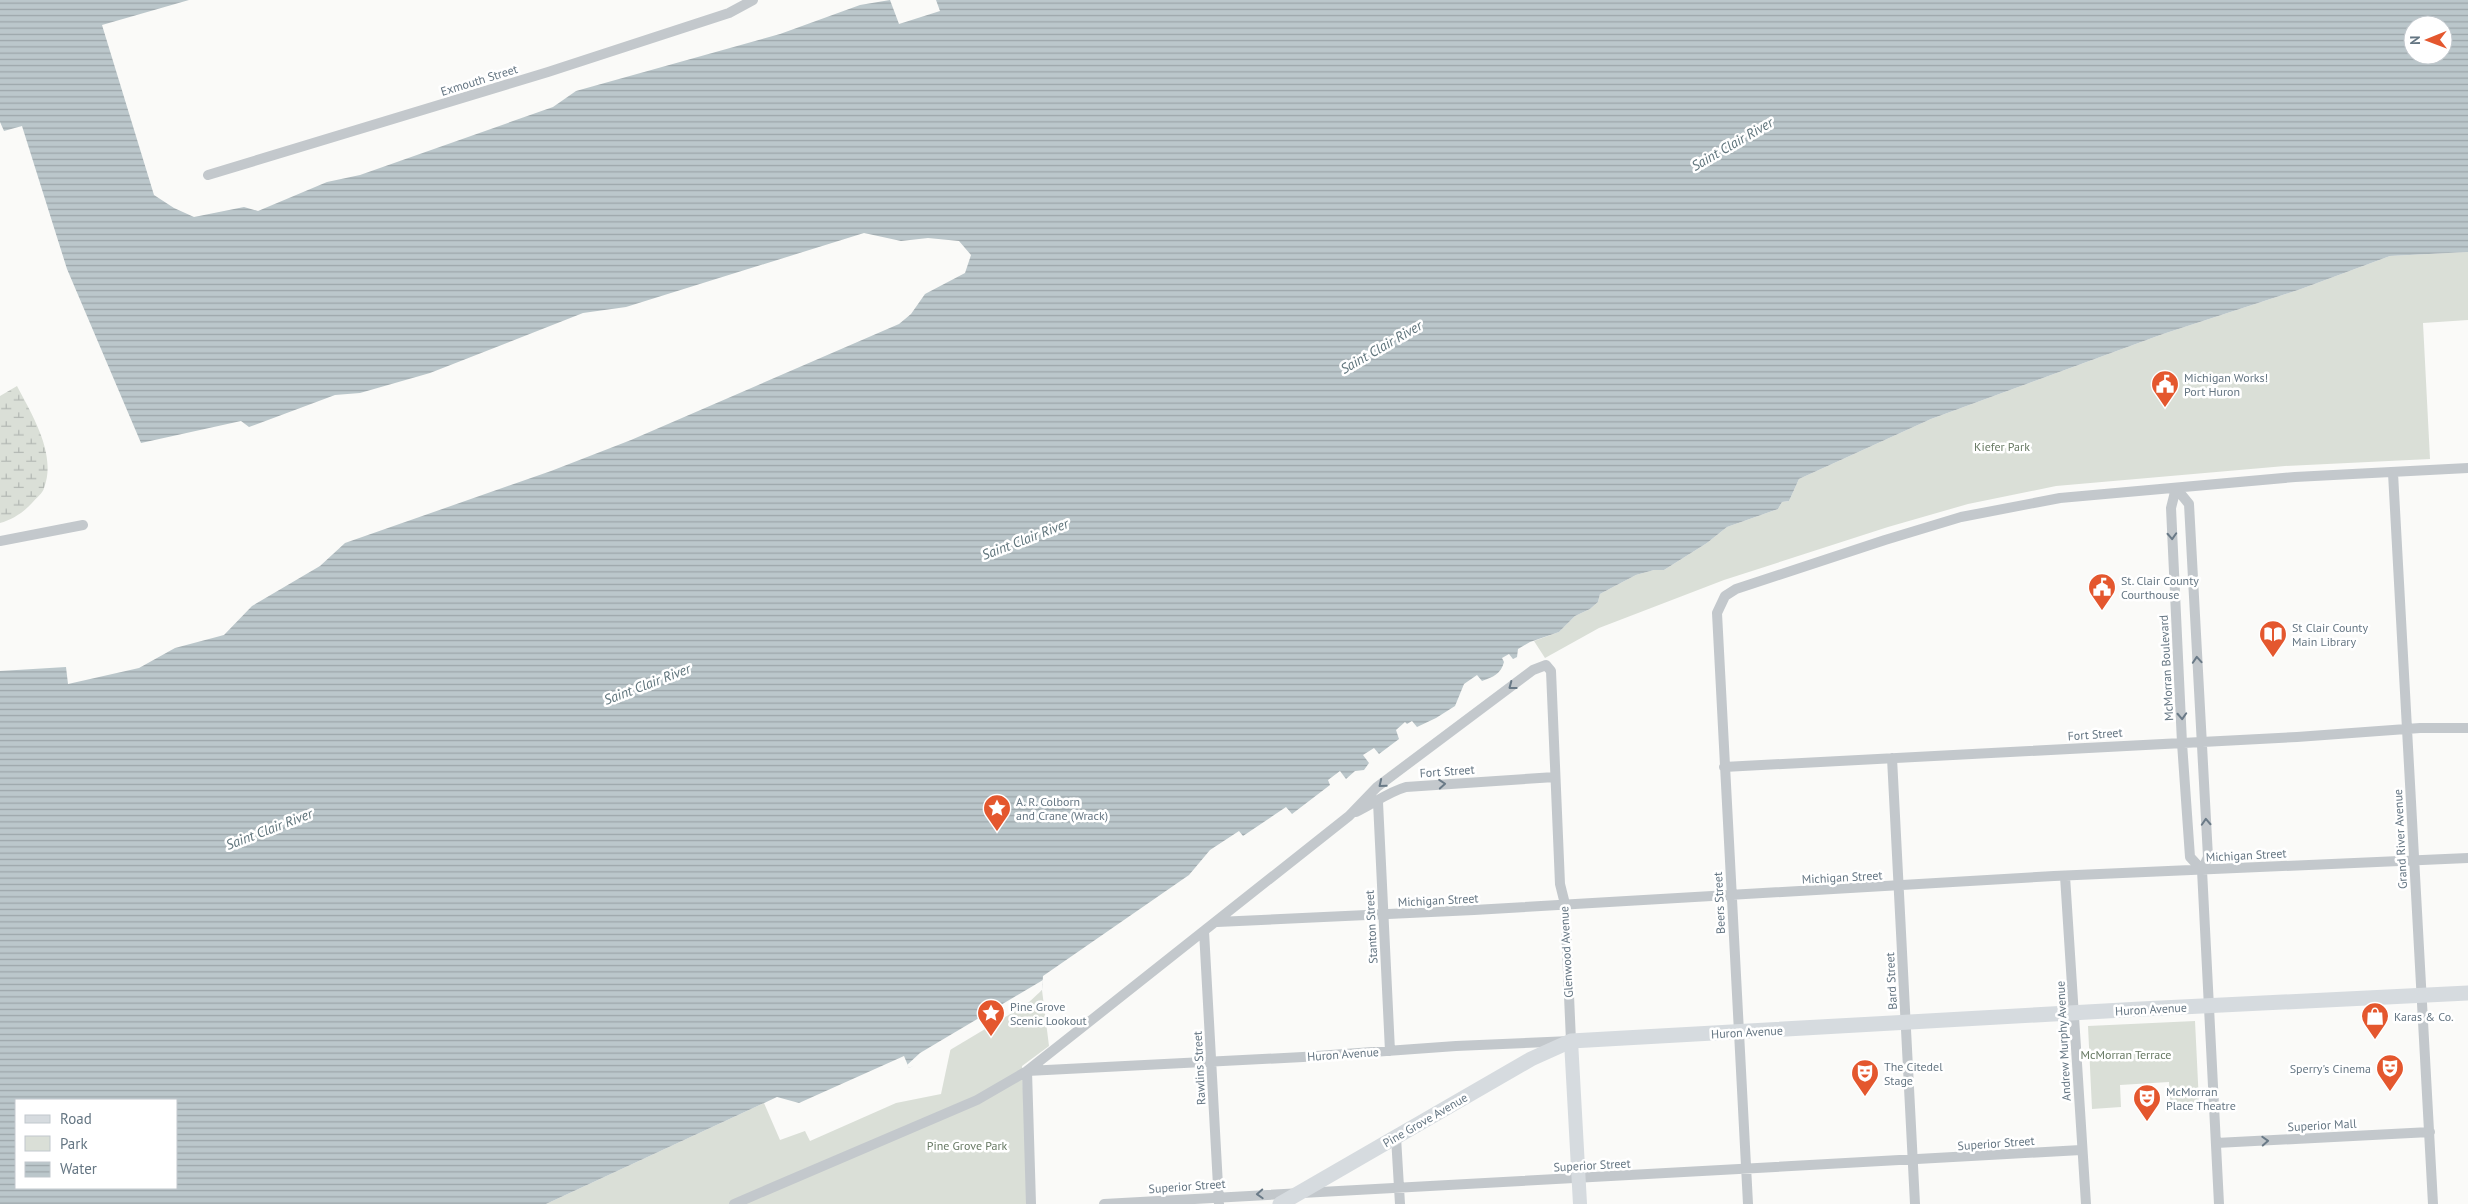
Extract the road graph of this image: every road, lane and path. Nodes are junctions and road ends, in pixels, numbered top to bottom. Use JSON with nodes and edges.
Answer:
{"nodes":[{"id":1,"x":753,"y":0,"type":"edge"},
{"id":2,"x":208,"y":175,"type":"dead end"},
{"id":3,"x":2468,"y":468,"type":"edge"},
{"id":4,"x":2392,"y":473,"type":"junction"},
{"id":5,"x":2176,"y":488,"type":"junction"},
{"id":6,"x":83,"y":525,"type":"dead end"},
{"id":7,"x":0,"y":541,"type":"edge"},
{"id":8,"x":2468,"y":728,"type":"edge"},
{"id":9,"x":2406,"y":730,"type":"junction"},
{"id":10,"x":2202,"y":742,"type":"junction"},
{"id":11,"x":2182,"y":743,"type":"junction"},
{"id":12,"x":1892,"y":758,"type":"junction"},
{"id":13,"x":1724,"y":767,"type":"junction"},
{"id":14,"x":1555,"y":777,"type":"junction"},
{"id":15,"x":1378,"y":802,"type":"junction"},
{"id":16,"x":1349,"y":816,"type":"junction"},
{"id":17,"x":2468,"y":858,"type":"edge"},
{"id":18,"x":2413,"y":860,"type":"junction"},
{"id":19,"x":2202,"y":870,"type":"junction"},
{"id":20,"x":2065,"y":876,"type":"junction"},
{"id":21,"x":1899,"y":886,"type":"junction"},
{"id":22,"x":1731,"y":895,"type":"junction"},
{"id":23,"x":1565,"y":904,"type":"junction"},
{"id":24,"x":1382,"y":915,"type":"junction"},
{"id":25,"x":1217,"y":922,"type":"junction"},
{"id":26,"x":1204,"y":931,"type":"junction"},
{"id":27,"x":2468,"y":993,"type":"edge"},
{"id":28,"x":2420,"y":996,"type":"junction"},
{"id":29,"x":2208,"y":1005,"type":"junction"},
{"id":30,"x":2074,"y":1014,"type":"junction"},
{"id":31,"x":1906,"y":1024,"type":"junction"},
{"id":32,"x":1738,"y":1033,"type":"junction"},
{"id":33,"x":1571,"y":1041,"type":"junction"},
{"id":34,"x":1390,"y":1051,"type":"junction"},
{"id":35,"x":1211,"y":1061,"type":"junction"},
{"id":36,"x":1026,"y":1071,"type":"junction"},
{"id":37,"x":2430,"y":1132,"type":"junction"},
{"id":38,"x":1396,"y":1136,"type":"junction"},
{"id":39,"x":2216,"y":1144,"type":"junction"},
{"id":40,"x":2081,"y":1150,"type":"junction"},
{"id":41,"x":1913,"y":1161,"type":"junction"},
{"id":42,"x":1746,"y":1169,"type":"junction"},
{"id":43,"x":1578,"y":1178,"type":"junction"},
{"id":44,"x":1399,"y":1187,"type":"junction"},
{"id":45,"x":1301,"y":1192,"type":"junction"},
{"id":46,"x":1219,"y":1200,"type":"edge"},
{"id":47,"x":734,"y":1204,"type":"edge"},
{"id":48,"x":1031,"y":1204,"type":"edge"},
{"id":49,"x":1104,"y":1204,"type":"edge"},
{"id":50,"x":1280,"y":1204,"type":"edge"},
{"id":51,"x":1400,"y":1204,"type":"edge"},
{"id":52,"x":1580,"y":1204,"type":"edge"},
{"id":53,"x":1748,"y":1204,"type":"edge"},
{"id":54,"x":1915,"y":1204,"type":"edge"},
{"id":55,"x":2086,"y":1204,"type":"edge"},
{"id":56,"x":2219,"y":1204,"type":"edge"},
{"id":57,"x":2433,"y":1204,"type":"edge"}],
"edges":[{"from":1,"to":2,"type":"street","name":"Exmouth Street"},
{"from":3,"to":4,"type":"street"},
{"from":4,"to":5,"type":"street"},
{"from":4,"to":9,"type":"street","name":"Grand River Avenue"},
{"from":10,"to":5,"type":"street","name":"McMorran Boulevard","one_way":true},
{"from":5,"to":11,"type":"street","name":"McMorran Boulevard","one_way":true},
{"from":5,"to":13,"type":"street","name":"Beers Street"},
{"from":6,"to":7,"type":"street"},
{"from":8,"to":9,"type":"street","name":"Fort Street"},
{"from":9,"to":10,"type":"street","name":"Fort Street"},
{"from":9,"to":18,"type":"street","name":"Grand River Avenue"},
{"from":10,"to":11,"type":"street","name":"Fort Street"},
{"from":19,"to":10,"type":"street","name":"McMorran Boulevard","one_way":true},
{"from":11,"to":12,"type":"street","name":"Fort Street"},
{"from":11,"to":19,"type":"street","name":"McMorran Boulevard"},
{"from":12,"to":13,"type":"street","name":"Fort Street"},
{"from":12,"to":21,"type":"street","name":"Bard Street"},
{"from":13,"to":22,"type":"street","name":"Beers Street"},
{"from":15,"to":14,"type":"street","name":"Fort Street","one_way":true},
{"from":14,"to":16,"type":"street","name":"Glenwood Avenue","one_way":true},
{"from":14,"to":23,"type":"street","name":"Glenwood Avenue"},
{"from":15,"to":16,"type":"street","name":"Fort Street"},
{"from":15,"to":24,"type":"street","name":"Stanton Street"},
{"from":16,"to":25,"type":"street"},
{"from":17,"to":18,"type":"street","name":"Michigan Street"},
{"from":18,"to":19,"type":"street","name":"Michigan Street"},
{"from":18,"to":28,"type":"street","name":"Grand River Avenue"},
{"from":19,"to":20,"type":"street","name":"Michigan Street"},
{"from":19,"to":29,"type":"street","name":"McMorran Boulevard"},
{"from":20,"to":21,"type":"street","name":"Michigan Street"},
{"from":20,"to":30,"type":"street","name":"Andrew Murphy Avenue"},
{"from":21,"to":22,"type":"street","name":"Michigan Street"},
{"from":21,"to":31,"type":"street","name":"Bard Street"},
{"from":22,"to":23,"type":"street","name":"Michigan Street"},
{"from":22,"to":32,"type":"street","name":"Beers Street"},
{"from":23,"to":24,"type":"street","name":"Michigan Street"},
{"from":23,"to":33,"type":"street","name":"Glenwood Avenue"},
{"from":24,"to":25,"type":"street","name":"Michigan Street"},
{"from":24,"to":34,"type":"street","name":"Stanton Street"},
{"from":25,"to":26,"type":"street"},
{"from":26,"to":35,"type":"street","name":"Rawlins Street"},
{"from":26,"to":36,"type":"street"},
{"from":27,"to":28,"type":"main road","name":"Huron Avenue"},
{"from":28,"to":29,"type":"main road","name":"Huron Avenue"},
{"from":28,"to":37,"type":"street","name":"Grand River Avenue"},
{"from":29,"to":30,"type":"main road","name":"Huron Avenue"},
{"from":29,"to":39,"type":"street","name":"McMorran Boulevard"},
{"from":30,"to":31,"type":"main road","name":"Huron Avenue"},
{"from":30,"to":40,"type":"street","name":"Andrew Murphy Avenue"},
{"from":31,"to":32,"type":"main road","name":"Huron Avenue"},
{"from":31,"to":41,"type":"street","name":"Bard Street"},
{"from":32,"to":33,"type":"main road","name":"Huron Avenue"},
{"from":32,"to":42,"type":"street","name":"Beers Street"},
{"from":33,"to":34,"type":"street","name":"Huron Avenue"},
{"from":33,"to":38,"type":"main road","name":"Pine Grove Avenue"},
{"from":33,"to":43,"type":"street","name":"Glenwood Avenue"},
{"from":34,"to":35,"type":"street","name":"Huron Avenue"},
{"from":35,"to":36,"type":"street","name":"Huron Avenue"},
{"from":35,"to":46,"type":"street","name":"Rawlins Street"},
{"from":36,"to":47,"type":"street"},
{"from":36,"to":48,"type":"street"},
{"from":39,"to":37,"type":"street","name":"Superior Mall","one_way":true},
{"from":37,"to":57,"type":"street","name":"Grand River Avenue"},
{"from":38,"to":44,"type":"street"},
{"from":38,"to":45,"type":"main road","name":"Pine Grove Avenue"},
{"from":39,"to":56,"type":"street","name":"McMorran Boulevard"},
{"from":40,"to":41,"type":"street","name":"Superior Street"},
{"from":40,"to":55,"type":"street","name":"Andrew Murphy Avenue"},
{"from":41,"to":42,"type":"street","name":"Superior Street"},
{"from":41,"to":54,"type":"street","name":"Bard Street"},
{"from":42,"to":43,"type":"street","name":"Superior Street"},
{"from":42,"to":53,"type":"street","name":"Beers Street"},
{"from":43,"to":44,"type":"street","name":"Superior Street"},
{"from":43,"to":52,"type":"street","name":"Glenwood Avenue"},
{"from":44,"to":45,"type":"street","name":"Superior Street"},
{"from":44,"to":51,"type":"street"},
{"from":45,"to":46,"type":"street","name":"Superior Street","one_way":true},
{"from":45,"to":50,"type":"main road","name":"Pine Grove Avenue"},
{"from":46,"to":49,"type":"street","name":"Superior Street"}]}
